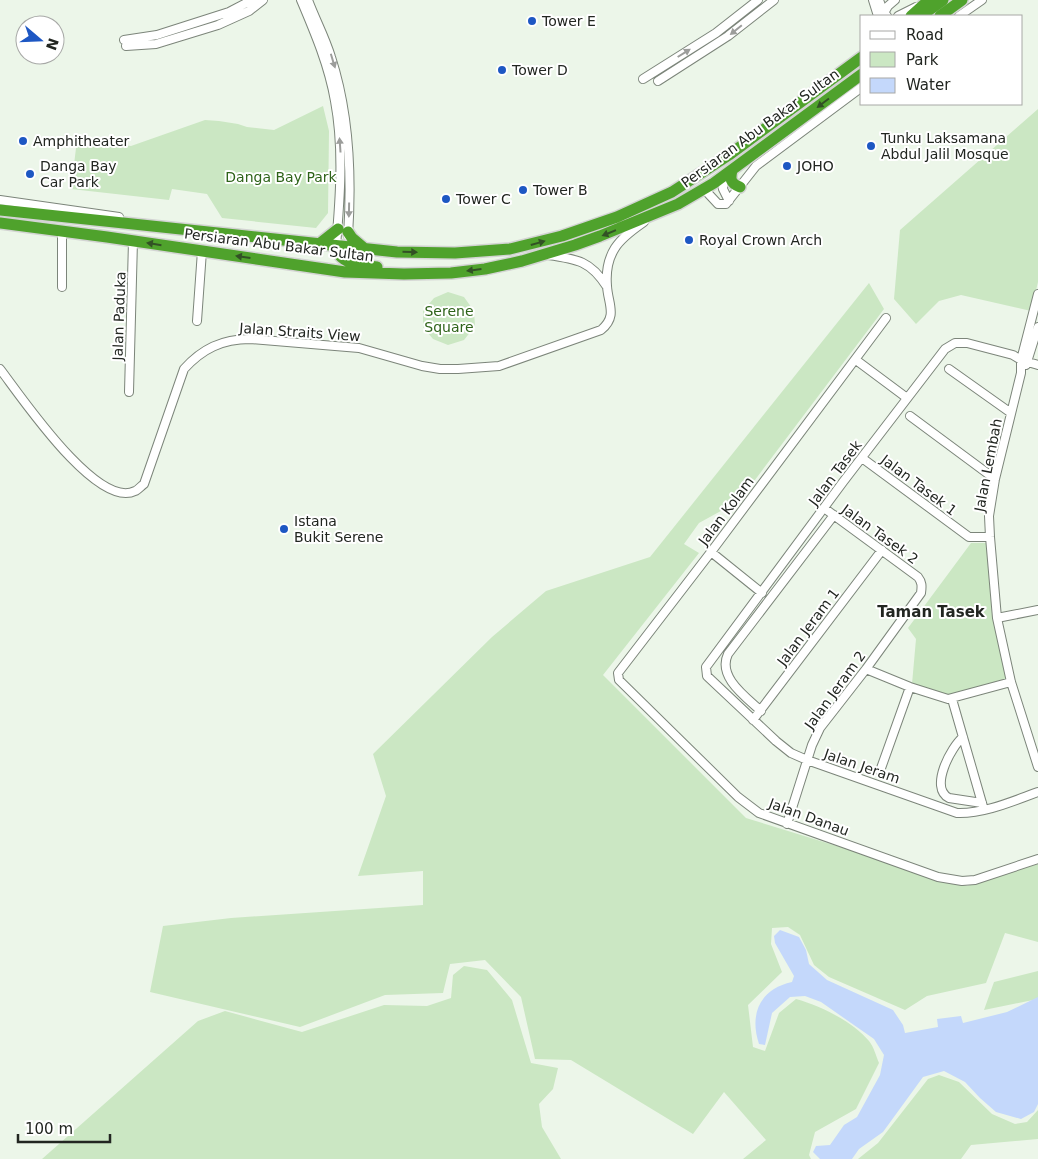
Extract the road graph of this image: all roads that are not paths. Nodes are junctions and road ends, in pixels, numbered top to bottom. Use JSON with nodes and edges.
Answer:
{"nodes":[{"id":1,"x":252,"y":0,"type":"edge"},
{"id":2,"x":263,"y":0,"type":"edge"},
{"id":3,"x":272,"y":0,"type":"edge"},
{"id":4,"x":302,"y":0,"type":"edge"},
{"id":5,"x":758,"y":0,"type":"edge"},
{"id":6,"x":774,"y":0,"type":"edge"},
{"id":7,"x":873,"y":0,"type":"edge"},
{"id":8,"x":879,"y":0,"type":"edge"},
{"id":9,"x":895,"y":0,"type":"edge"},
{"id":10,"x":928,"y":0,"type":"edge"},
{"id":11,"x":942,"y":0,"type":"edge"},
{"id":12,"x":962,"y":0,"type":"edge"},
{"id":13,"x":982,"y":0,"type":"edge"},
{"id":14,"x":249,"y":11,"type":"junction"},
{"id":15,"x":883,"y":15,"type":"edge"},
{"id":16,"x":900,"y":15,"type":"edge"},
{"id":17,"x":912,"y":15,"type":"edge"},
{"id":18,"x":922,"y":15,"type":"edge"},
{"id":19,"x":941,"y":15,"type":"edge"},
{"id":20,"x":960,"y":15,"type":"edge"},
{"id":21,"x":860,"y":52,"type":"edge"},
{"id":22,"x":860,"y":58,"type":"edge"},
{"id":23,"x":844,"y":70,"type":"junction"},
{"id":24,"x":860,"y":75,"type":"edge"},
{"id":25,"x":643,"y":79,"type":"dead end"},
{"id":26,"x":658,"y":81,"type":"dead end"},
{"id":27,"x":860,"y":88,"type":"edge"},
{"id":28,"x":728,"y":173,"type":"junction"},
{"id":29,"x":740,"y":187,"type":"junction"},
{"id":30,"x":704,"y":189,"type":"junction"},
{"id":31,"x":0,"y":200,"type":"edge"},
{"id":32,"x":729,"y":200,"type":"junction"},
{"id":33,"x":0,"y":210,"type":"edge"},
{"id":34,"x":654,"y":214,"type":"junction"},
{"id":35,"x":0,"y":223,"type":"edge"},
{"id":36,"x":173,"y":228,"type":"junction"},
{"id":37,"x":343,"y":230,"type":"junction"},
{"id":38,"x":62,"y":231,"type":"junction"},
{"id":39,"x":133,"y":241,"type":"junction"},
{"id":40,"x":319,"y":244,"type":"junction"},
{"id":41,"x":342,"y":247,"type":"junction"},
{"id":42,"x":365,"y":249,"type":"junction"},
{"id":43,"x":202,"y":251,"type":"junction"},
{"id":44,"x":543,"y":254,"type":"junction"},
{"id":45,"x":265,"y":260,"type":"junction"},
{"id":46,"x":343,"y":260,"type":"junction"},
{"id":47,"x":429,"y":274,"type":"junction"},
{"id":48,"x":62,"y":287,"type":"dead end"},
{"id":49,"x":607,"y":287,"type":"junction"},
{"id":50,"x":1038,"y":294,"type":"edge"},
{"id":51,"x":886,"y":318,"type":"dead end"},
{"id":52,"x":197,"y":321,"type":"dead end"},
{"id":53,"x":1038,"y":327,"type":"edge"},
{"id":54,"x":1028,"y":357,"type":"edge"},
{"id":55,"x":856,"y":360,"type":"junction"},
{"id":56,"x":1038,"y":365,"type":"edge"},
{"id":57,"x":0,"y":369,"type":"edge"},
{"id":58,"x":949,"y":369,"type":"dead end"},
{"id":59,"x":129,"y":392,"type":"dead end"},
{"id":60,"x":907,"y":398,"type":"junction"},
{"id":61,"x":1011,"y":414,"type":"junction"},
{"id":62,"x":910,"y":416,"type":"dead end"},
{"id":63,"x":862,"y":458,"type":"junction"},
{"id":64,"x":995,"y":479,"type":"junction"},
{"id":65,"x":824,"y":508,"type":"junction"},
{"id":66,"x":834,"y":515,"type":"junction"},
{"id":67,"x":990,"y":538,"type":"junction"},
{"id":68,"x":882,"y":550,"type":"junction"},
{"id":69,"x":711,"y":552,"type":"junction"},
{"id":70,"x":921,"y":581,"type":"joint"},
{"id":71,"x":762,"y":593,"type":"junction"},
{"id":72,"x":1038,"y":610,"type":"edge"},
{"id":73,"x":997,"y":618,"type":"junction"},
{"id":74,"x":866,"y":669,"type":"junction"},
{"id":75,"x":706,"y":672,"type":"joint"},
{"id":76,"x":617,"y":677,"type":"joint"},
{"id":77,"x":1011,"y":682,"type":"junction"},
{"id":78,"x":910,"y":687,"type":"junction"},
{"id":79,"x":952,"y":699,"type":"junction"},
{"id":80,"x":761,"y":711,"type":"junction"},
{"id":81,"x":754,"y":720,"type":"junction"},
{"id":82,"x":963,"y":737,"type":"junction"},
{"id":83,"x":808,"y":760,"type":"junction"},
{"id":84,"x":1038,"y":767,"type":"edge"},
{"id":85,"x":880,"y":771,"type":"dead end"},
{"id":86,"x":1038,"y":792,"type":"edge"},
{"id":87,"x":983,"y":806,"type":"junction"},
{"id":88,"x":787,"y":824,"type":"junction"},
{"id":89,"x":1038,"y":859,"type":"edge"}],
"edges":[{"from":1,"to":14,"type":"street"},
{"from":2,"to":14,"type":"street"},
{"from":3,"to":14,"type":"street"},
{"from":37,"to":4,"type":"street","one_way":true},
{"from":4,"to":37,"type":"street","one_way":true},
{"from":25,"to":5,"type":"street","one_way":true},
{"from":6,"to":26,"type":"street","one_way":true},
{"from":7,"to":15,"type":"street"},
{"from":8,"to":15,"type":"street"},
{"from":9,"to":15,"type":"street"},
{"from":10,"to":16,"type":"street"},
{"from":10,"to":17,"type":"highway"},
{"from":11,"to":18,"type":"highway"},
{"from":12,"to":19,"type":"highway"},
{"from":13,"to":20,"type":"street"},
{"from":21,"to":23,"type":"street"},
{"from":22,"to":23,"type":"highway","name":"Persiaran Abu Bakar Sultan"},
{"from":42,"to":23,"type":"highway","name":"Persiaran Abu Bakar Sultan","one_way":true},
{"from":24,"to":28,"type":"highway","name":"Persiaran Abu Bakar Sultan","one_way":true},
{"from":27,"to":29,"type":"street"},
{"from":28,"to":29,"type":"highway"},
{"from":28,"to":30,"type":"highway","name":"Persiaran Abu Bakar Sultan"},
{"from":28,"to":32,"type":"street"},
{"from":29,"to":32,"type":"street"},
{"from":30,"to":32,"type":"street"},
{"from":30,"to":34,"type":"highway","name":"Persiaran Abu Bakar Sultan"},
{"from":31,"to":36,"type":"street"},
{"from":33,"to":36,"type":"highway","name":"Persiaran Abu Bakar Sultan"},
{"from":34,"to":44,"type":"highway","name":"Persiaran Abu Bakar Sultan","one_way":true},
{"from":34,"to":49,"type":"street","name":"Jalan Straits View"},
{"from":35,"to":38,"type":"highway","name":"Persiaran Abu Bakar Sultan"},
{"from":36,"to":40,"type":"highway","name":"Persiaran Abu Bakar Sultan"},
{"from":37,"to":40,"type":"highway"},
{"from":37,"to":41,"type":"street"},
{"from":37,"to":41,"type":"street"},
{"from":37,"to":42,"type":"highway"},
{"from":38,"to":39,"type":"highway","name":"Persiaran Abu Bakar Sultan"},
{"from":38,"to":48,"type":"street"},
{"from":43,"to":39,"type":"highway","name":"Persiaran Abu Bakar Sultan","one_way":true},
{"from":39,"to":59,"type":"street","name":"Jalan Paduka"},
{"from":40,"to":41,"type":"highway","name":"Persiaran Abu Bakar Sultan"},
{"from":41,"to":42,"type":"highway","name":"Persiaran Abu Bakar Sultan"},
{"from":41,"to":46,"type":"highway"},
{"from":45,"to":43,"type":"highway","name":"Persiaran Abu Bakar Sultan","one_way":true},
{"from":43,"to":52,"type":"street"},
{"from":44,"to":47,"type":"highway","name":"Persiaran Abu Bakar Sultan","one_way":true},
{"from":44,"to":49,"type":"street"},
{"from":45,"to":46,"type":"highway"},
{"from":45,"to":47,"type":"highway","name":"Persiaran Abu Bakar Sultan"},
{"from":46,"to":47,"type":"highway"},
{"from":49,"to":57,"type":"street","name":"Jalan Straits View"},
{"from":50,"to":54,"type":"street","name":"Jalan Lembah"},
{"from":51,"to":55,"type":"street","name":"Jalan Kolam"},
{"from":53,"to":54,"type":"street","name":"Jalan Lembah"},
{"from":54,"to":56,"type":"street","name":"Jalan Tasek"},
{"from":54,"to":60,"type":"street","name":"Jalan Tasek"},
{"from":54,"to":61,"type":"street","name":"Jalan Lembah"},
{"from":55,"to":60,"type":"street"},
{"from":55,"to":69,"type":"street","name":"Jalan Kolam"},
{"from":58,"to":61,"type":"street"},
{"from":60,"to":63,"type":"street","name":"Jalan Tasek"},
{"from":61,"to":64,"type":"street","name":"Jalan Lembah"},
{"from":62,"to":64,"type":"street"},
{"from":63,"to":65,"type":"street","name":"Jalan Tasek"},
{"from":63,"to":67,"type":"street","name":"Jalan Tasek 1"},
{"from":64,"to":67,"type":"street","name":"Jalan Lembah"},
{"from":65,"to":66,"type":"street","name":"Jalan Tasek 2"},
{"from":65,"to":71,"type":"street","name":"Jalan Tasek"},
{"from":66,"to":68,"type":"street","name":"Jalan Tasek 2"},
{"from":66,"to":80,"type":"street","name":"Jalan Tasek"},
{"from":67,"to":73,"type":"street","name":"Jalan Lembah"},
{"from":68,"to":70,"type":"street","name":"Jalan Tasek 2"},
{"from":68,"to":80,"type":"street","name":"Jalan Jeram 1"},
{"from":69,"to":71,"type":"street"},
{"from":69,"to":76,"type":"street","name":"Jalan Kolam"},
{"from":70,"to":74,"type":"street","name":"Jalan Jeram 2"},
{"from":71,"to":75,"type":"street","name":"Jalan Tasek"},
{"from":72,"to":73,"type":"street"},
{"from":73,"to":77,"type":"street","name":"Jalan Lembah"},
{"from":74,"to":78,"type":"street"},
{"from":74,"to":83,"type":"street","name":"Jalan Jeram 2"},
{"from":75,"to":81,"type":"street","name":"Jalan Jeram"},
{"from":76,"to":88,"type":"street","name":"Jalan Danau"},
{"from":77,"to":79,"type":"street"},
{"from":77,"to":84,"type":"street","name":"Jalan Lembah"},
{"from":78,"to":79,"type":"street"},
{"from":78,"to":85,"type":"street"},
{"from":79,"to":82,"type":"street"},
{"from":80,"to":81,"type":"street","name":"Jalan Jeram 1"},
{"from":81,"to":83,"type":"street","name":"Jalan Jeram"},
{"from":82,"to":87,"type":"street"},
{"from":82,"to":87,"type":"street"},
{"from":83,"to":87,"type":"street","name":"Jalan Jeram"},
{"from":83,"to":88,"type":"street","name":"Jalan Jeram 2"},
{"from":86,"to":87,"type":"street","name":"Jalan Jeram"},
{"from":88,"to":89,"type":"street","name":"Jalan Danau"}]}
